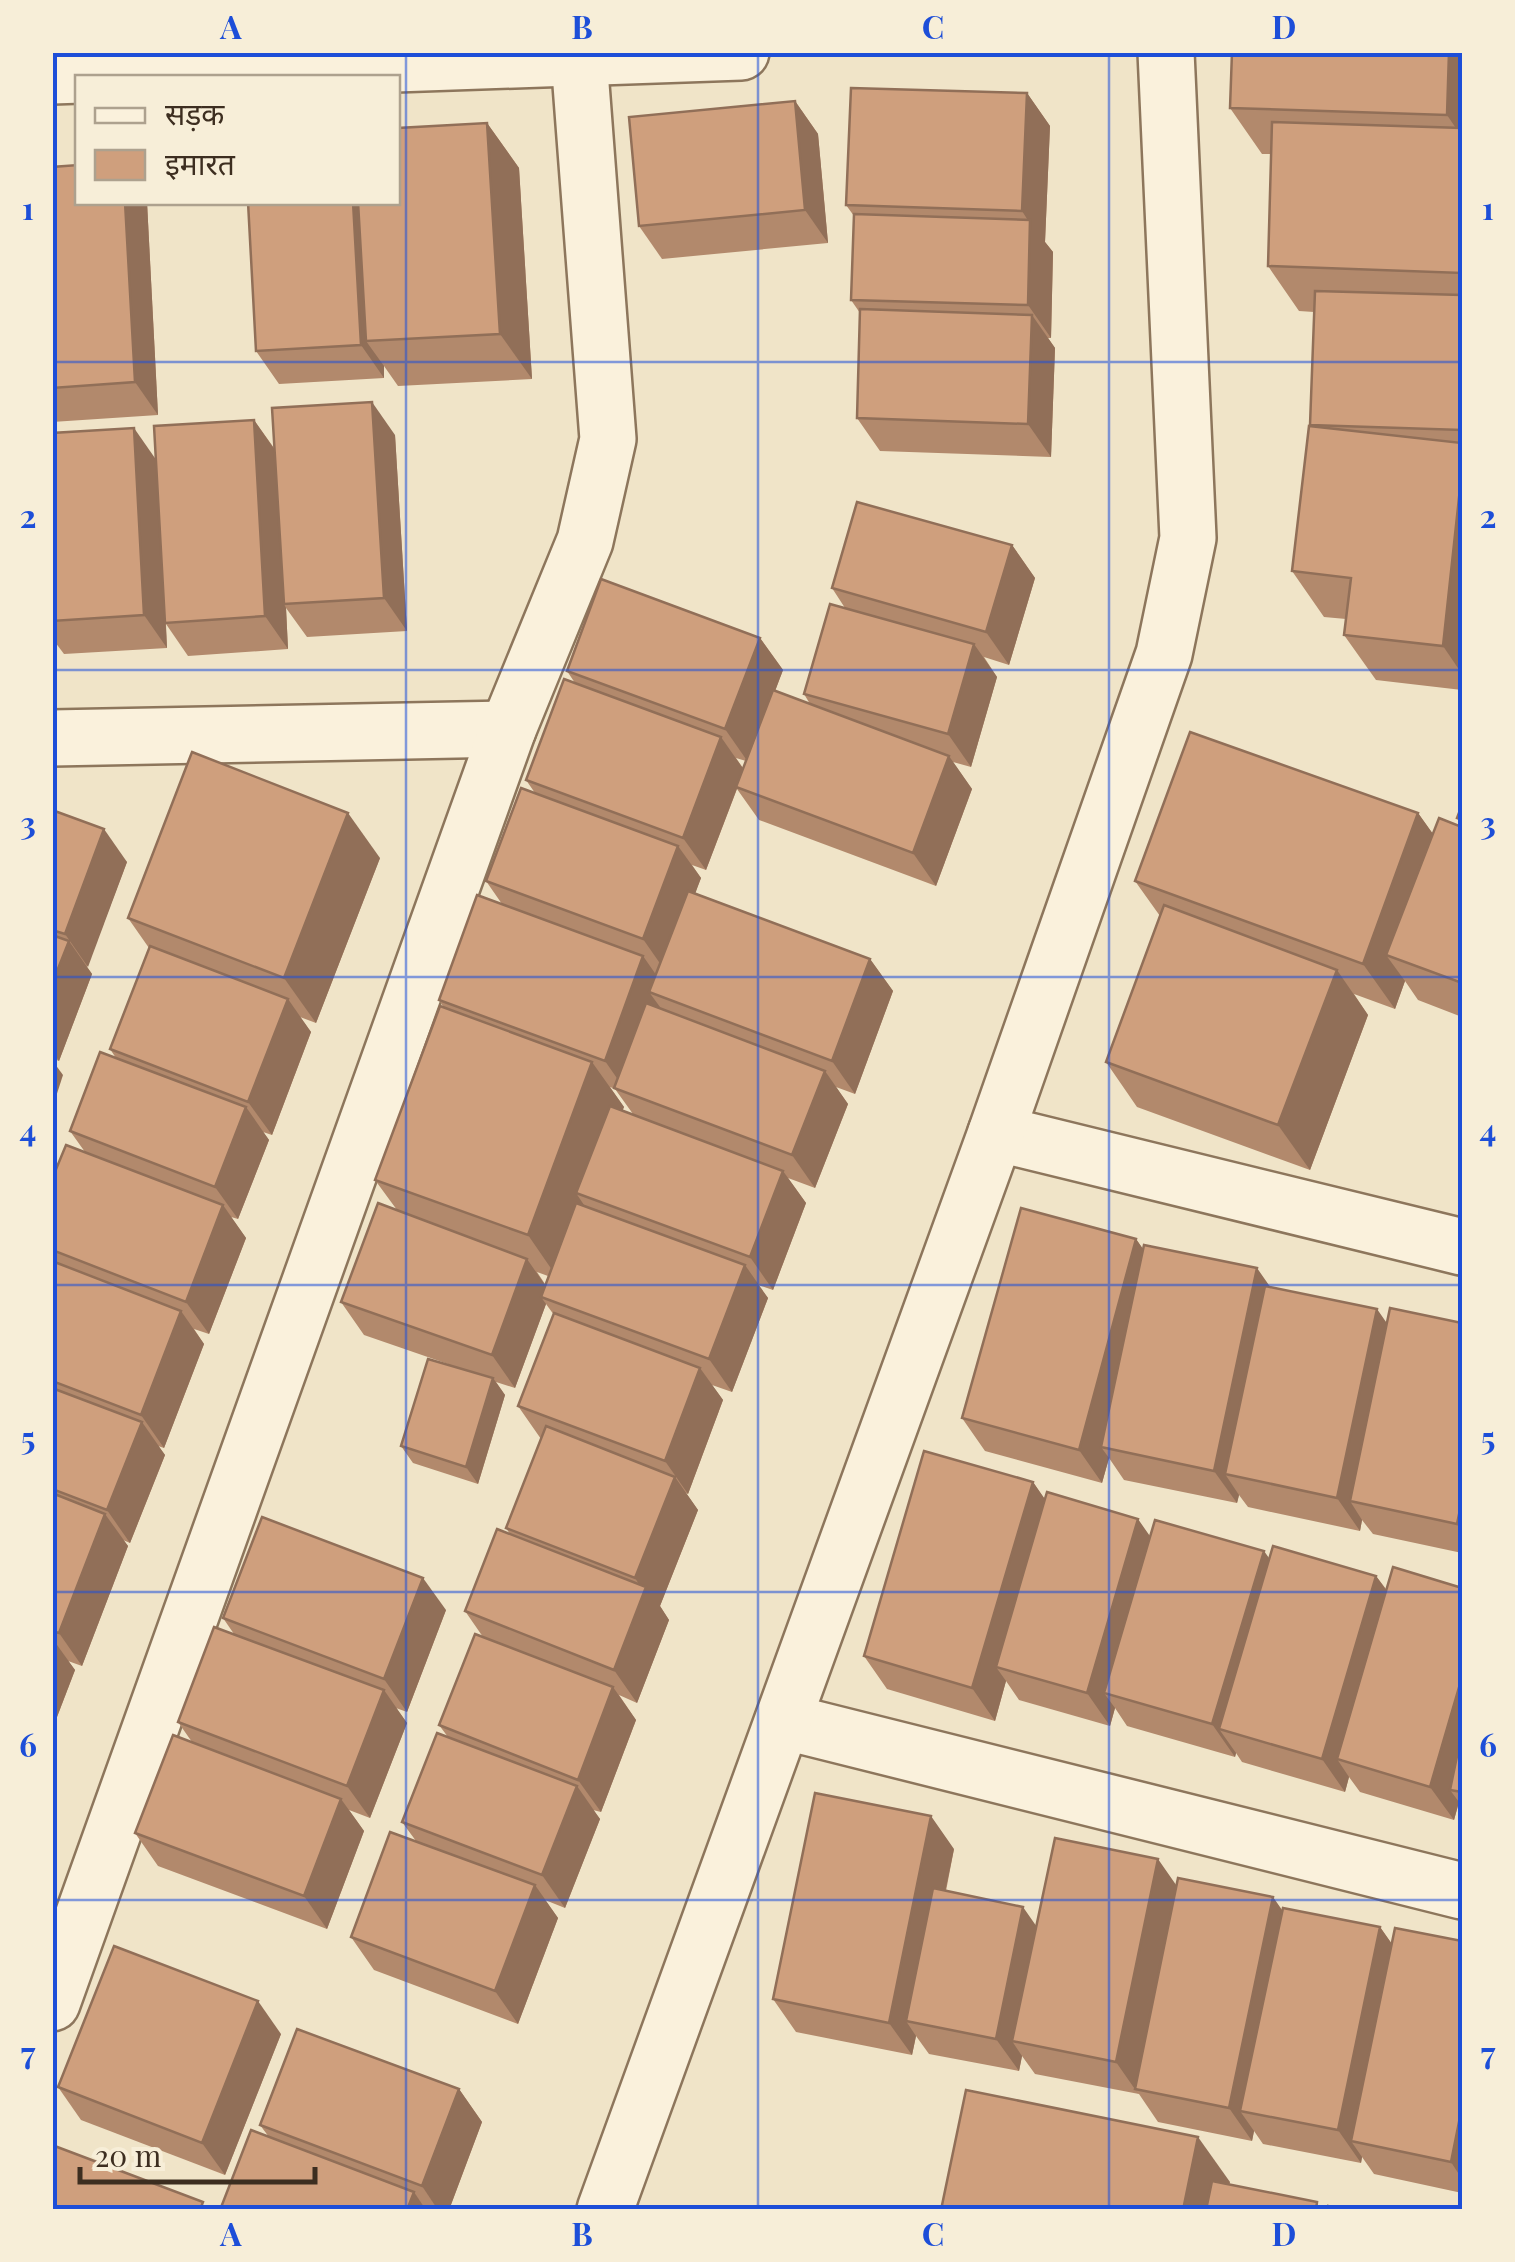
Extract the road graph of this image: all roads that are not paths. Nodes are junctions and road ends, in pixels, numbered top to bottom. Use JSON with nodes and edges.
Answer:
{"nodes":[{"id":1,"x":741,"y":52,"type":"edge"},
{"id":2,"x":1166,"y":52,"type":"edge"},
{"id":3,"x":579,"y":58,"type":"junction"},
{"id":4,"x":81,"y":75,"type":"edge"},
{"id":5,"x":508,"y":729,"type":"junction"},
{"id":6,"x":52,"y":738,"type":"edge"},
{"id":7,"x":996,"y":1133,"type":"junction"},
{"id":8,"x":1462,"y":1247,"type":"edge"},
{"id":9,"x":783,"y":1721,"type":"junction"},
{"id":10,"x":1462,"y":1892,"type":"edge"},
{"id":11,"x":52,"y":2002,"type":"edge"},
{"id":12,"x":605,"y":2210,"type":"edge"}],
"edges":[{"from":1,"to":3,"type":"street"},
{"from":2,"to":7,"type":"street"},
{"from":3,"to":4,"type":"street"},
{"from":3,"to":5,"type":"street"},
{"from":5,"to":6,"type":"street"},
{"from":5,"to":11,"type":"street"},
{"from":7,"to":8,"type":"street"},
{"from":7,"to":9,"type":"street"},
{"from":9,"to":10,"type":"street"},
{"from":9,"to":12,"type":"street"}]}
